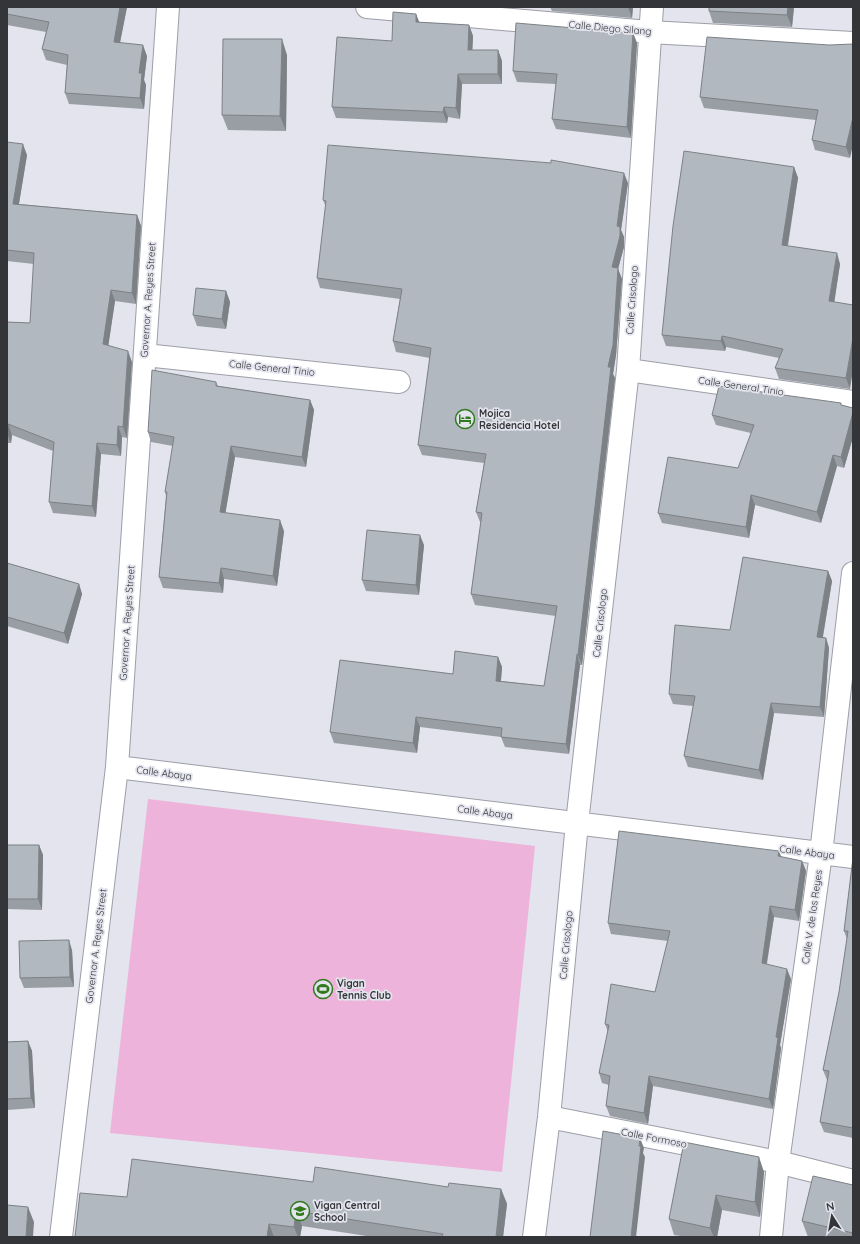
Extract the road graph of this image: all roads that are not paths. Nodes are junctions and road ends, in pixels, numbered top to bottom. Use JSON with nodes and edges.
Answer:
{"nodes":[{"id":1,"x":168,"y":7,"type":"edge"},
{"id":2,"x":367,"y":7,"type":"edge"},
{"id":3,"x":652,"y":7,"type":"edge"},
{"id":4,"x":518,"y":14,"type":"edge"},
{"id":5,"x":649,"y":32,"type":"junction"},
{"id":6,"x":853,"y":43,"type":"edge"},
{"id":7,"x":145,"y":355,"type":"junction"},
{"id":8,"x":628,"y":370,"type":"junction"},
{"id":9,"x":400,"y":382,"type":"dead end"},
{"id":10,"x":853,"y":402,"type":"edge"},
{"id":11,"x":853,"y":573,"type":"edge"},
{"id":12,"x":118,"y":768,"type":"junction"},
{"id":13,"x":577,"y":823,"type":"junction"},
{"id":14,"x":821,"y":854,"type":"junction"},
{"id":15,"x":853,"y":857,"type":"edge"},
{"id":16,"x":549,"y":1117,"type":"junction"},
{"id":17,"x":778,"y":1162,"type":"junction"},
{"id":18,"x":853,"y":1181,"type":"edge"},
{"id":19,"x":62,"y":1237,"type":"edge"},
{"id":20,"x":534,"y":1237,"type":"edge"},
{"id":21,"x":771,"y":1237,"type":"edge"}],
"edges":[{"from":1,"to":7,"type":"street","name":"Governor A. Reyes Street"},
{"from":2,"to":4,"type":"street","name":"Calle Diego Silang"},
{"from":3,"to":5,"type":"street","name":"Calle Crisologo"},
{"from":4,"to":5,"type":"street","name":"Calle Diego Silang"},
{"from":5,"to":6,"type":"street","name":"Calle Diego Silang"},
{"from":5,"to":8,"type":"street","name":"Calle Crisologo"},
{"from":7,"to":9,"type":"street","name":"Calle General Tinio"},
{"from":7,"to":12,"type":"street","name":"Governor A. Reyes Street"},
{"from":8,"to":10,"type":"street","name":"Calle General Tinio"},
{"from":8,"to":13,"type":"street","name":"Calle Crisologo"},
{"from":11,"to":14,"type":"street","name":"Calle V. de los Reyes"},
{"from":12,"to":13,"type":"street","name":"Calle Abaya"},
{"from":12,"to":19,"type":"street","name":"Governor A. Reyes Street"},
{"from":13,"to":14,"type":"street","name":"Calle Abaya"},
{"from":13,"to":16,"type":"street","name":"Calle Crisologo"},
{"from":14,"to":15,"type":"street","name":"Calle Abaya"},
{"from":14,"to":17,"type":"street","name":"Calle V. de los Reyes"},
{"from":16,"to":17,"type":"street","name":"Calle Formoso"},
{"from":16,"to":20,"type":"street","name":"Calle Crisologo"},
{"from":17,"to":18,"type":"street","name":"Calle Formoso"},
{"from":17,"to":21,"type":"street","name":"Calle V. de los Reyes"}]}
